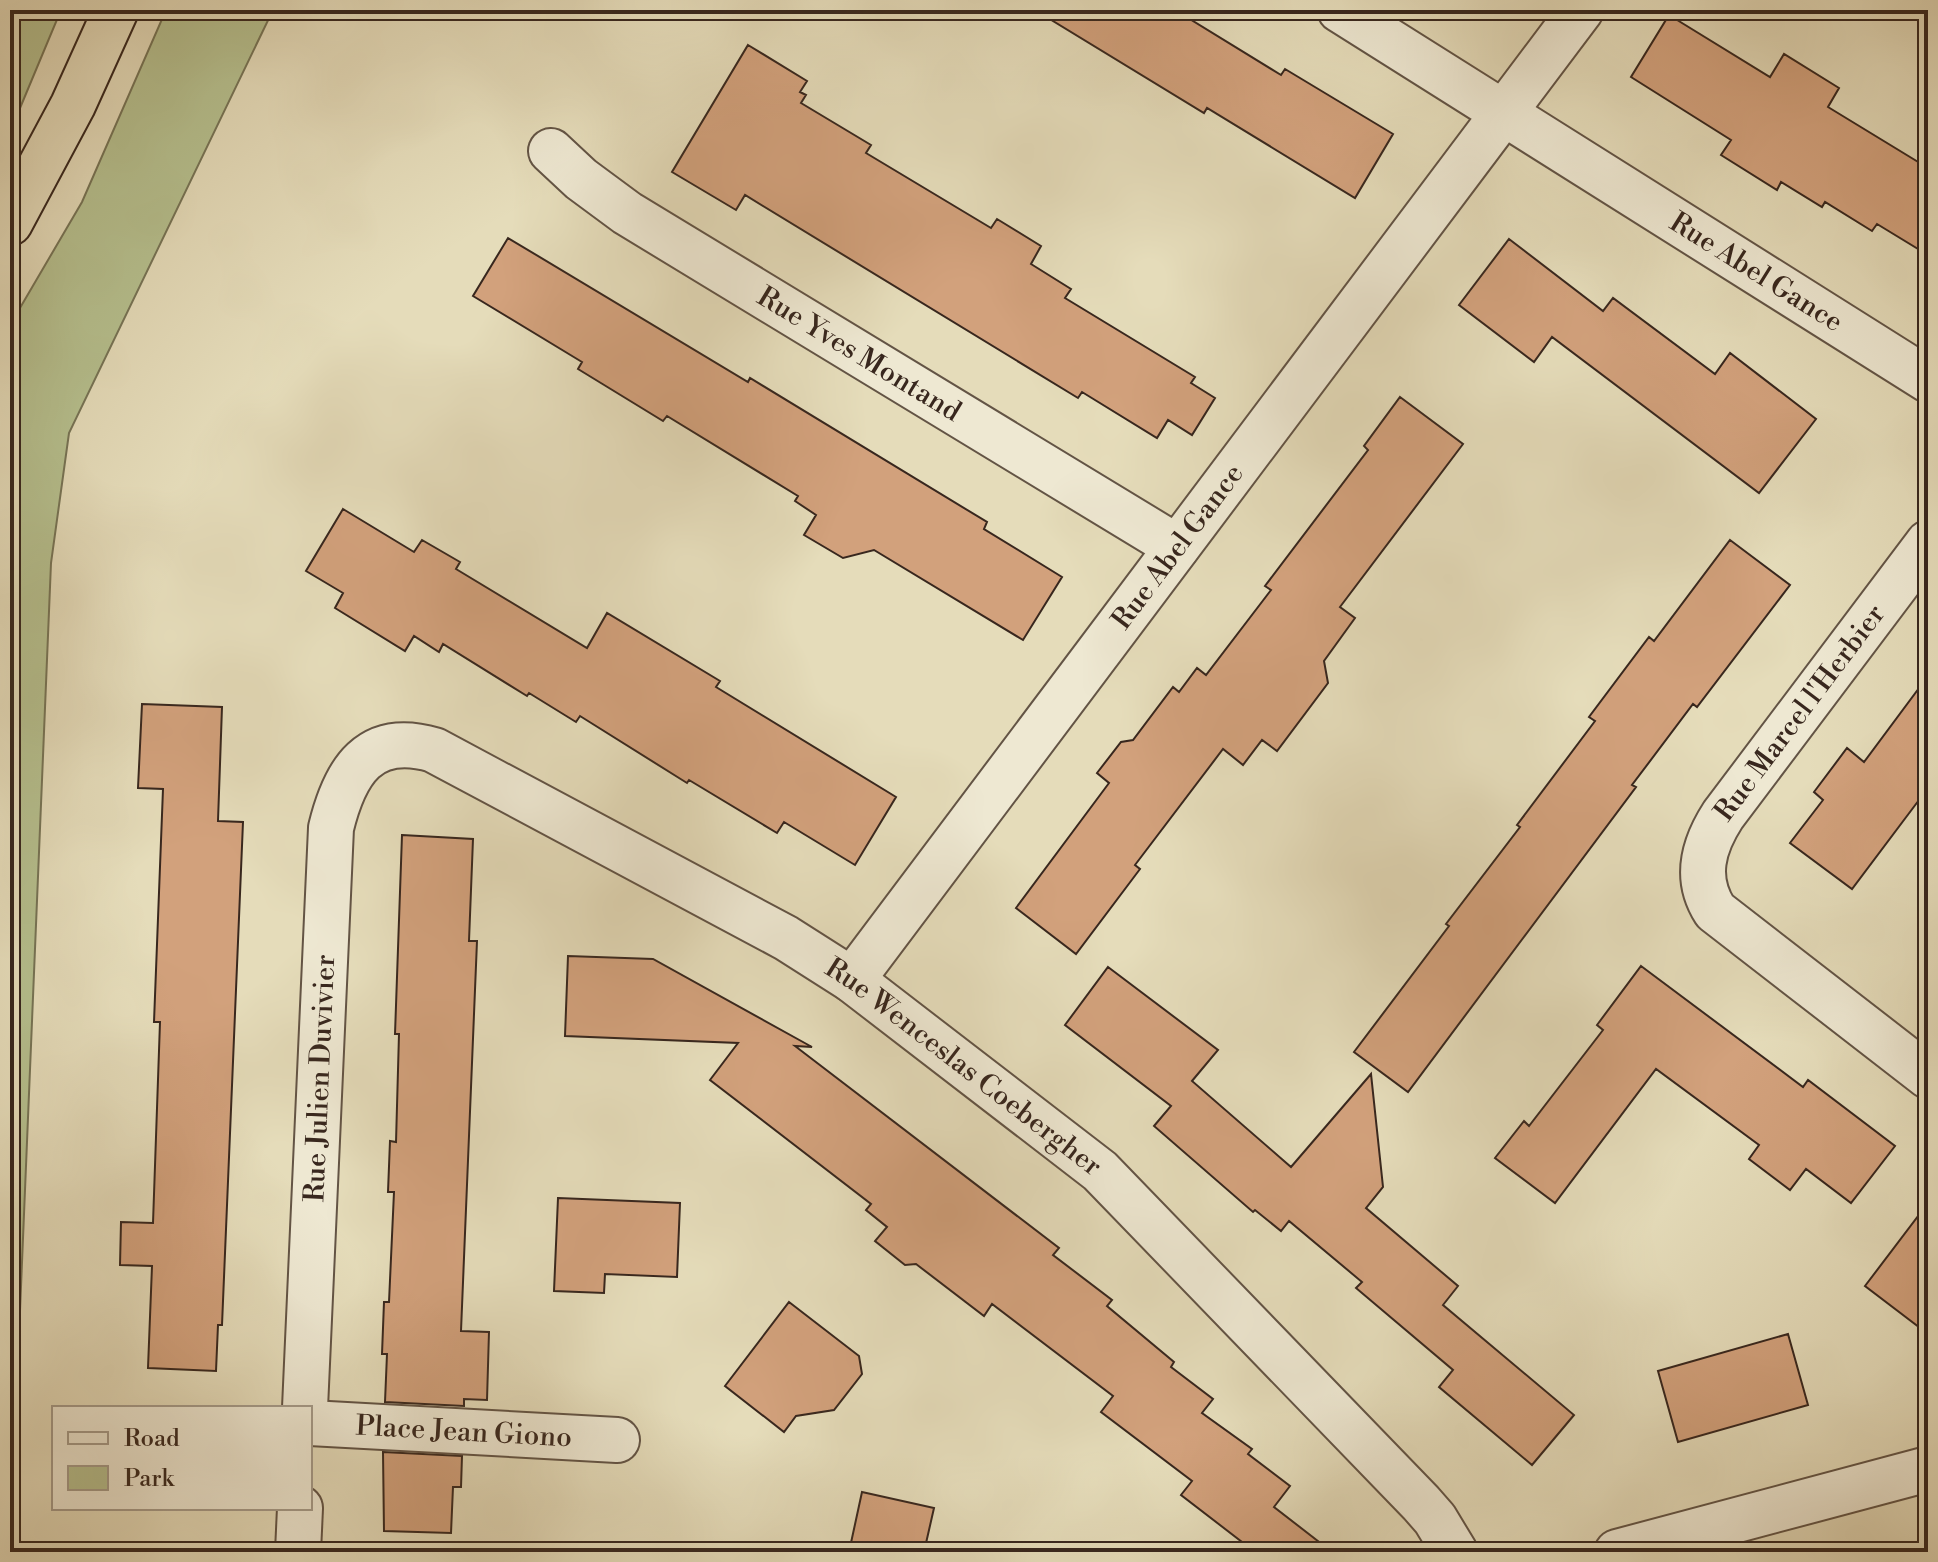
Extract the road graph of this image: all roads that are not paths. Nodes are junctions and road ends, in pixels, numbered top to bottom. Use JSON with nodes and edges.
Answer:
{"nodes":[{"id":1,"x":116,"y":10,"type":"edge"},
{"id":2,"x":1340,"y":10,"type":"edge"},
{"id":3,"x":1581,"y":10,"type":"edge"},
{"id":4,"x":1503,"y":115,"type":"junction"},
{"id":5,"x":551,"y":151,"type":"dead end"},
{"id":6,"x":10,"y":223,"type":"edge"},
{"id":7,"x":1928,"y":380,"type":"edge"},
{"id":8,"x":1928,"y":543,"type":"edge"},
{"id":9,"x":1177,"y":547,"type":"junction"},
{"id":10,"x":364,"y":757,"type":"joint"},
{"id":11,"x":852,"y":980,"type":"junction"},
{"id":12,"x":1928,"y":1076,"type":"edge"},
{"id":13,"x":305,"y":1406,"type":"edge"},
{"id":14,"x":312,"y":1423,"type":"edge"},
{"id":15,"x":617,"y":1440,"type":"dead end"},
{"id":16,"x":1928,"y":1469,"type":"edge"},
{"id":17,"x":300,"y":1510,"type":"edge"},
{"id":18,"x":298,"y":1552,"type":"edge"},
{"id":19,"x":1455,"y":1552,"type":"edge"},
{"id":20,"x":1617,"y":1552,"type":"edge"}],
"edges":[{"from":1,"to":6,"type":"highway"},
{"from":2,"to":4,"type":"street"},
{"from":3,"to":4,"type":"street","name":"Rue Abel Gance"},
{"from":4,"to":7,"type":"street","name":"Rue Abel Gance"},
{"from":4,"to":9,"type":"street","name":"Rue Abel Gance"},
{"from":5,"to":9,"type":"street","name":"Rue Yves Montand"},
{"from":8,"to":12,"type":"street","name":"Rue Marcel l'Herbier"},
{"from":9,"to":11,"type":"street","name":"Rue Abel Gance"},
{"from":10,"to":11,"type":"street","name":"Rue Wenceslas Coebergher"},
{"from":10,"to":13,"type":"street","name":"Rue Julien Duvivier"},
{"from":11,"to":19,"type":"street","name":"Rue Wenceslas Coebergher"},
{"from":14,"to":15,"type":"street","name":"Place Jean Giono"},
{"from":16,"to":20,"type":"street"},
{"from":17,"to":18,"type":"street"}]}
